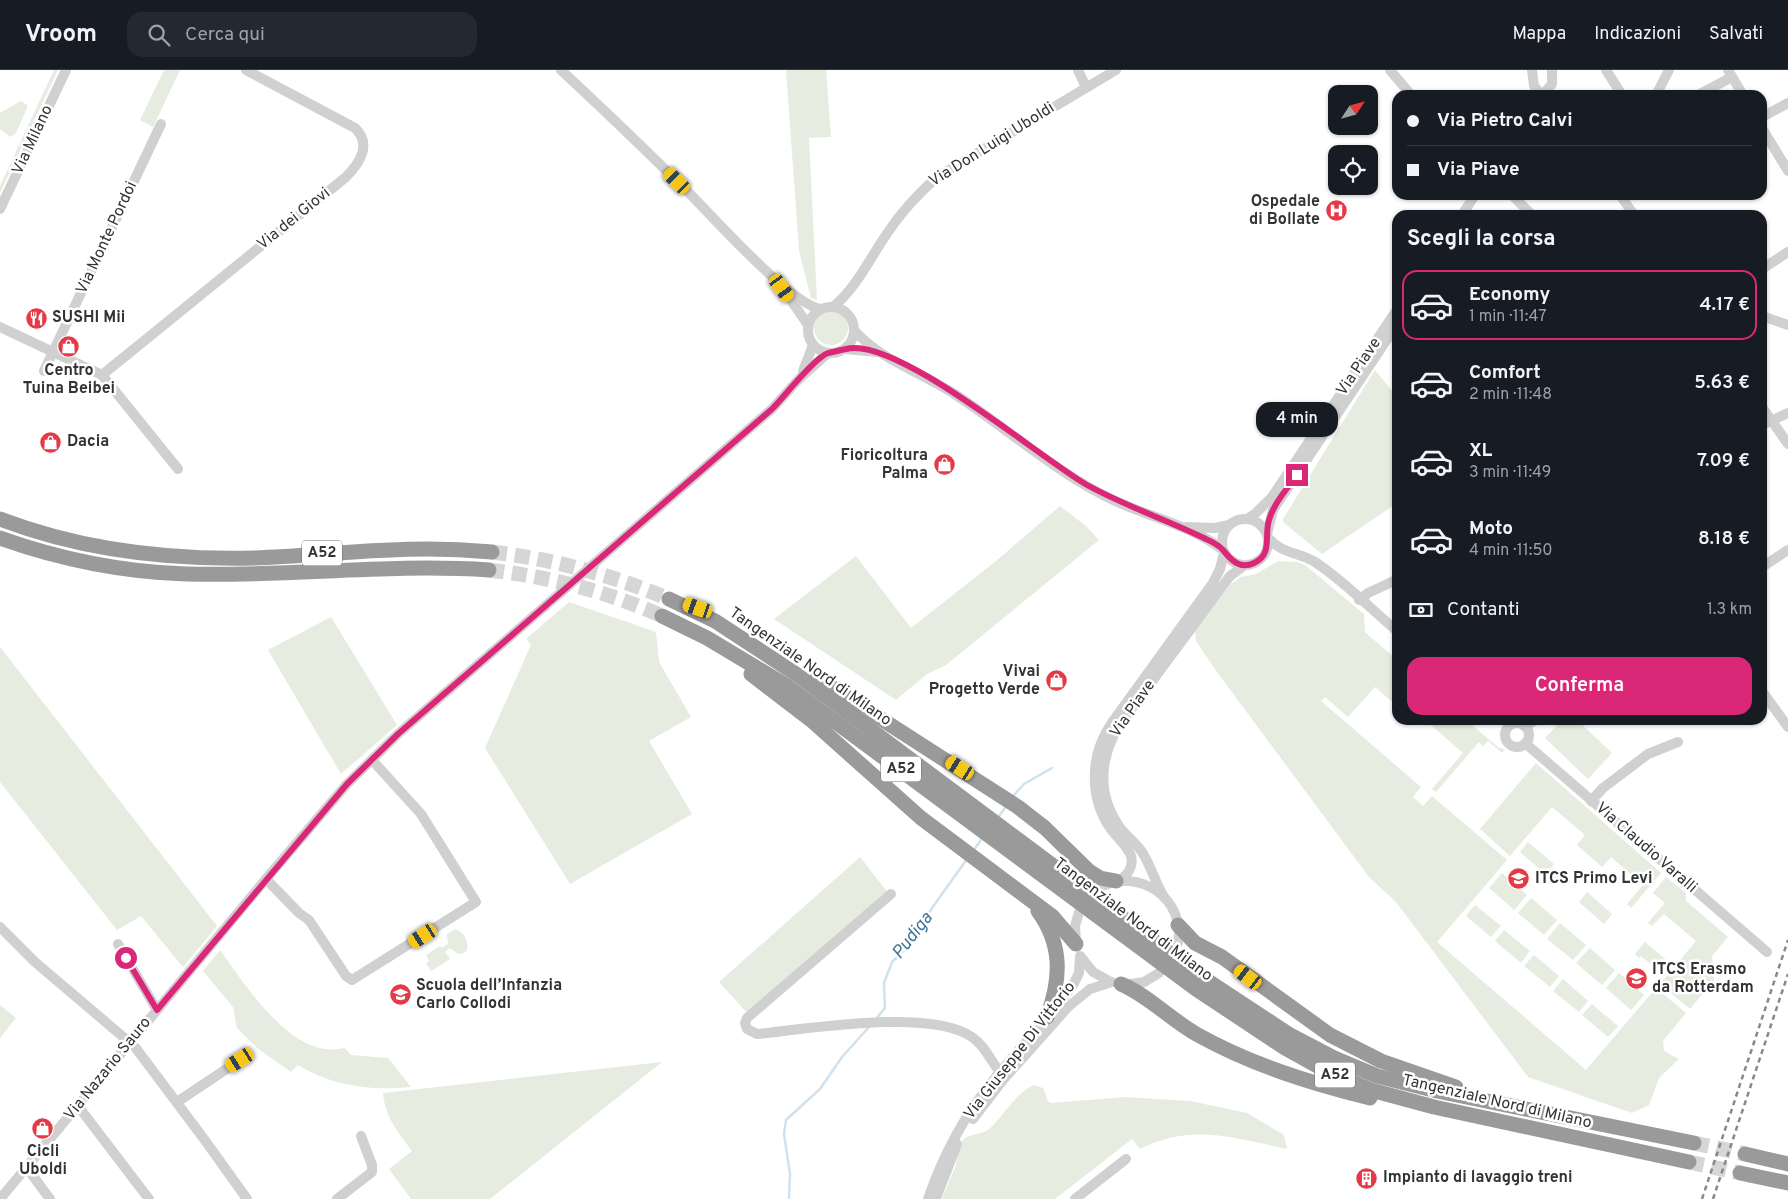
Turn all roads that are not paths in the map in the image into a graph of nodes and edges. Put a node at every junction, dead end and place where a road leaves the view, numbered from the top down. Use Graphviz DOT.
graph roads {
  1 [pos="66,70"];
  2 [pos="246,70"];
  3 [pos="560,70"];
  4 [pos="1078,70"];
  5 [pos="1116,70"];
  6 [pos="1390,70"];
  7 [pos="1552,70"];
  8 [pos="1606,70"];
  9 [pos="1669,70"];
  10 [pos="1730,74"];
  11 [pos="1532,75"];
  12 [pos="1552,84"];
  13 [pos="1086,87"];
  14 [pos="1407,90"];
  15 [pos="1529,90"];
  16 [pos="1536,90"];
  17 [pos="1546,90"];
  18 [pos="1555,90"];
  19 [pos="1619,90"];
  20 [pos="1659,90"];
  21 [pos="1706,90"];
  22 [pos="1740,90"];
  23 [pos="1788,102"];
  24 [pos="1767,114"];
  25 [pos="161,124"];
  26 [pos="1767,136"];
  27 [pos="1788,171"];
  28 [pos="1517,200"];
  29 [pos="0,209"];
  30 [pos="1527,210"];
  31 [pos="1788,252"];
  32 [pos="1767,265"];
  33 [pos="775,278"];
  34 [pos="852,290"];
  35 [pos="833,307"];
  36 [pos="820,309"];
  37 [pos="850,317"];
  38 [pos="1392,317"];
  39 [pos="1767,318"];
  40 [pos="808,325"];
  41 [pos="1788,325"];
  42 [pos="0,327"];
  43 [pos="854,330"];
  44 [pos="1392,332"];
  45 [pos="813,345"];
  46 [pos="845,349"];
  47 [pos="53,352"];
  48 [pos="828,353"];
  49 [pos="881,353"];
  50 [pos="44,371"];
  51 [pos="102,375"];
  52 [pos="799,379"];
  53 [pos="1788,413"];
  54 [pos="1767,423"];
  55 [pos="1786,439"];
  56 [pos="178,469"];
  57 [pos="1247,518"];
  58 [pos="0,519"];
  59 [pos="1229,525"];
  60 [pos="1183,527"];
  61 [pos="1267,536"];
  62 [pos="0,538"];
  63 [pos="1788,550"];
  64 [pos="492,552"];
  65 [pos="1224,552"];
  66 [pos="1285,552"];
  67 [pos="1259,560"];
  68 [pos="1767,561"];
  69 [pos="1246,565"];
  70 [pos="489,570"];
  71 [pos="1392,583"];
  72 [pos="1360,600"];
  73 [pos="1392,627"];
  74 [pos="1767,698"];
  75 [pos="1504,725"];
  76 [pos="1524,726"];
  77 [pos="1788,726"];
  78 [pos="1678,742"];
  79 [pos="1525,743"];
  80 [pos="372,760"];
  81 [pos="1591,801"];
  82 [pos="986,824"];
  83 [pos="1001,835"];
  84 [pos="266,879"];
  85 [pos="1117,881"];
  86 [pos="1099,888"];
  87 [pos="891,894"];
  88 [pos="1164,896"];
  89 [pos="1030,900"];
  90 [pos="1078,912"];
  91 [pos="1178,925"];
  92 [pos="0,927"];
  93 [pos="1178,943"];
  94 [pos="118,944"];
  95 [pos="1078,950"];
  96 [pos="1767,952"];
  97 [pos="1159,973"];
  98 [pos="1116,984"];
  99 [pos="157,1010"];
  100 [pos="1047,1017"];
  101 [pos="130,1042"];
  102 [pos="240,1060"];
  103 [pos="1000,1072"];
  104 [pos="177,1102"];
  105 [pos="1495,1102"];
  106 [pos="78,1106"];
  107 [pos="1434,1107"];
  108 [pos="361,1136"];
  109 [pos="1694,1143"];
  110 [pos="953,1154"];
  111 [pos="1745,1154"];
  112 [pos="1126,1159"];
  113 [pos="1689,1162"];
  114 [pos="1788,1164"];
  115 [pos="26,1168"];
  116 [pos="1740,1173"];
  117 [pos="1788,1183"];
  118 [pos="0,1199"];
  119 [pos="50,1199"];
  120 [pos="149,1199"];
  121 [pos="247,1199"];
  122 [pos="337,1199"];
  123 [pos="928,1199"];
  124 [pos="935,1199"];
  125 [pos="940,1199"];
  126 [pos="1075,1199"];
  1 -- 29 [label="street, Via Milano"];
  2 -- 51 [label="street, Via dei Giovi"];
  3 -- 33 [label="street"];
  4 -- 13 [label="street"];
  5 -- 13 [label="street, Via Don Luigi Uboldi"];
  6 -- 14 [label="street"];
  7 -- 12 [label="street"];
  8 -- 19 [label="street"];
  9 -- 20 [label="street"];
  10 -- 21 [label="street"];
  10 -- 22 [label="street"];
  11 -- 15 [label="street"];
  11 -- 16 [label="street"];
  12 -- 17 [label="street"];
  12 -- 18 [label="street"];
  13 -- 34 [label="street, Via Don Luigi Uboldi"];
  23 -- 24 [label="street"];
  25 -- 47 [label="street, Via Monte Pordoi"];
  26 -- 27 [label="street"];
  28 -- 30 [label="street"];
  31 -- 32 [label="street"];
  33 -- 36 [label="street"];
  33 -- 40 [label="street"];
  34 -- 35 [label="street, Via Don Luigi Uboldi"];
  34 -- 37 [label="street, Via Don Luigi Uboldi"];
  35 -- 36 [label="street"];
  35 -- 37 [label="street"];
  36 -- 40 [label="street"];
  37 -- 43 [label="street"];
  38 -- 57 [label="street, Via Piave"];
  39 -- 41 [label="street"];
  40 -- 45 [label="street"];
  42 -- 47 [label="street"];
  43 -- 46 [label="street"];
  43 -- 49 [label="street"];
  44 -- 61 [label="street, Via Piave"];
  45 -- 48 [label="street"];
  45 -- 52 [label="street, Via Nazario Sauro"];
  46 -- 48 [label="street"];
  46 -- 49 [label="street"];
  47 -- 50 [label="street, Via Monte Pordoi"];
  47 -- 51 [label="street"];
  48 -- 52 [label="street, Via Nazario Sauro"];
  49 -- 60 [label="street"];
  51 -- 56 [label="street"];
  52 -- 80 [label="street, Via Nazario Sauro"];
  53 -- 54 [label="street"];
  54 -- 55 [label="street"];
  57 -- 59 [label="street"];
  57 -- 61 [label="street"];
  58 -- 64 [label="highway, A52"];
  59 -- 60 [label="street"];
  59 -- 65 [label="street"];
  60 -- 65 [label="street"];
  61 -- 66 [label="street"];
  61 -- 67 [label="street"];
  62 -- 70 [label="highway, A52"];
  63 -- 68 [label="street"];
  65 -- 69 [label="street"];
  65 -- 85 [label="street, Via Piave"];
  66 -- 67 [label="street"];
  66 -- 72 [label="street"];
  67 -- 69 [label="street"];
  69 -- 88 [label="street, Via Piave"];
  71 -- 72 [label="street"];
  72 -- 73 [label="street"];
  74 -- 77 [label="street"];
  75 -- 79 [label="street"];
  76 -- 79 [label="street"];
  78 -- 81 [label="street"];
  79 -- 81 [label="street, Via Claudio Varalli"];
  80 -- 84 [label="street, Via Nazario Sauro"];
  80 -- 84 [label="street"];
  81 -- 96 [label="street, Via Claudio Varalli"];
  82 -- 83 [label="highway, Tangenziale Nord di Milano / A52"];
  82 -- 85 [label="highway, Tangenziale Nord di Milano / A52"];
  82 -- 89 [label="highway, Tangenziale Nord di Milano / A52"];
  83 -- 105 [label="highway, Tangenziale Nord di Milano / A52"];
  83 -- 107 [label="highway, Tangenziale Nord di Milano / A52"];
  84 -- 99 [label="street, Via Nazario Sauro"];
  85 -- 86 [label="street"];
  85 -- 88 [label="street"];
  87 -- 103 [label="street"];
  88 -- 91 [label="street, Via Piave"];
  89 -- 95 [label="highway"];
  89 -- 100 [label="highway"];
  90 -- 95 [label="street, Via Giuseppe Di Vittorio"];
  91 -- 93 [label="street"];
  91 -- 105 [label="highway"];
  92 -- 101 [label="street"];
  94 -- 99 [label="street"];
  95 -- 98 [label="street"];
  95 -- 100 [label="street, Via Giuseppe Di Vittorio"];
  97 -- 98 [label="street, Via Giuseppe Di Vittorio"];
  98 -- 107 [label="highway"];
  98 -- 110 [label="street, Via Giuseppe Di Vittorio"];
  99 -- 101 [label="street, Via Nazario Sauro"];
  100 -- 103 [label="street, Via Giuseppe Di Vittorio"];
  101 -- 104 [label="street"];
  101 -- 106 [label="street, Via Nazario Sauro"];
  102 -- 104 [label="street"];
  103 -- 123 [label="street, Via Giuseppe Di Vittorio"];
  104 -- 121 [label="street"];
  105 -- 109 [label="highway, Tangenziale Nord di Milano / A52"];
  106 -- 115 [label="street, Via Nazario Sauro"];
  106 -- 120 [label="street"];
  107 -- 113 [label="highway, Tangenziale Nord di Milano / A52"];
  108 -- 122 [label="street"];
  110 -- 124 [label="street, Via Giuseppe Di Vittorio"];
  110 -- 125 [label="street"];
  111 -- 114 [label="highway"];
  112 -- 126 [label="street"];
  115 -- 118 [label="street, Via Nazario Sauro"];
  115 -- 119 [label="street"];
  116 -- 117 [label="highway"];
}
